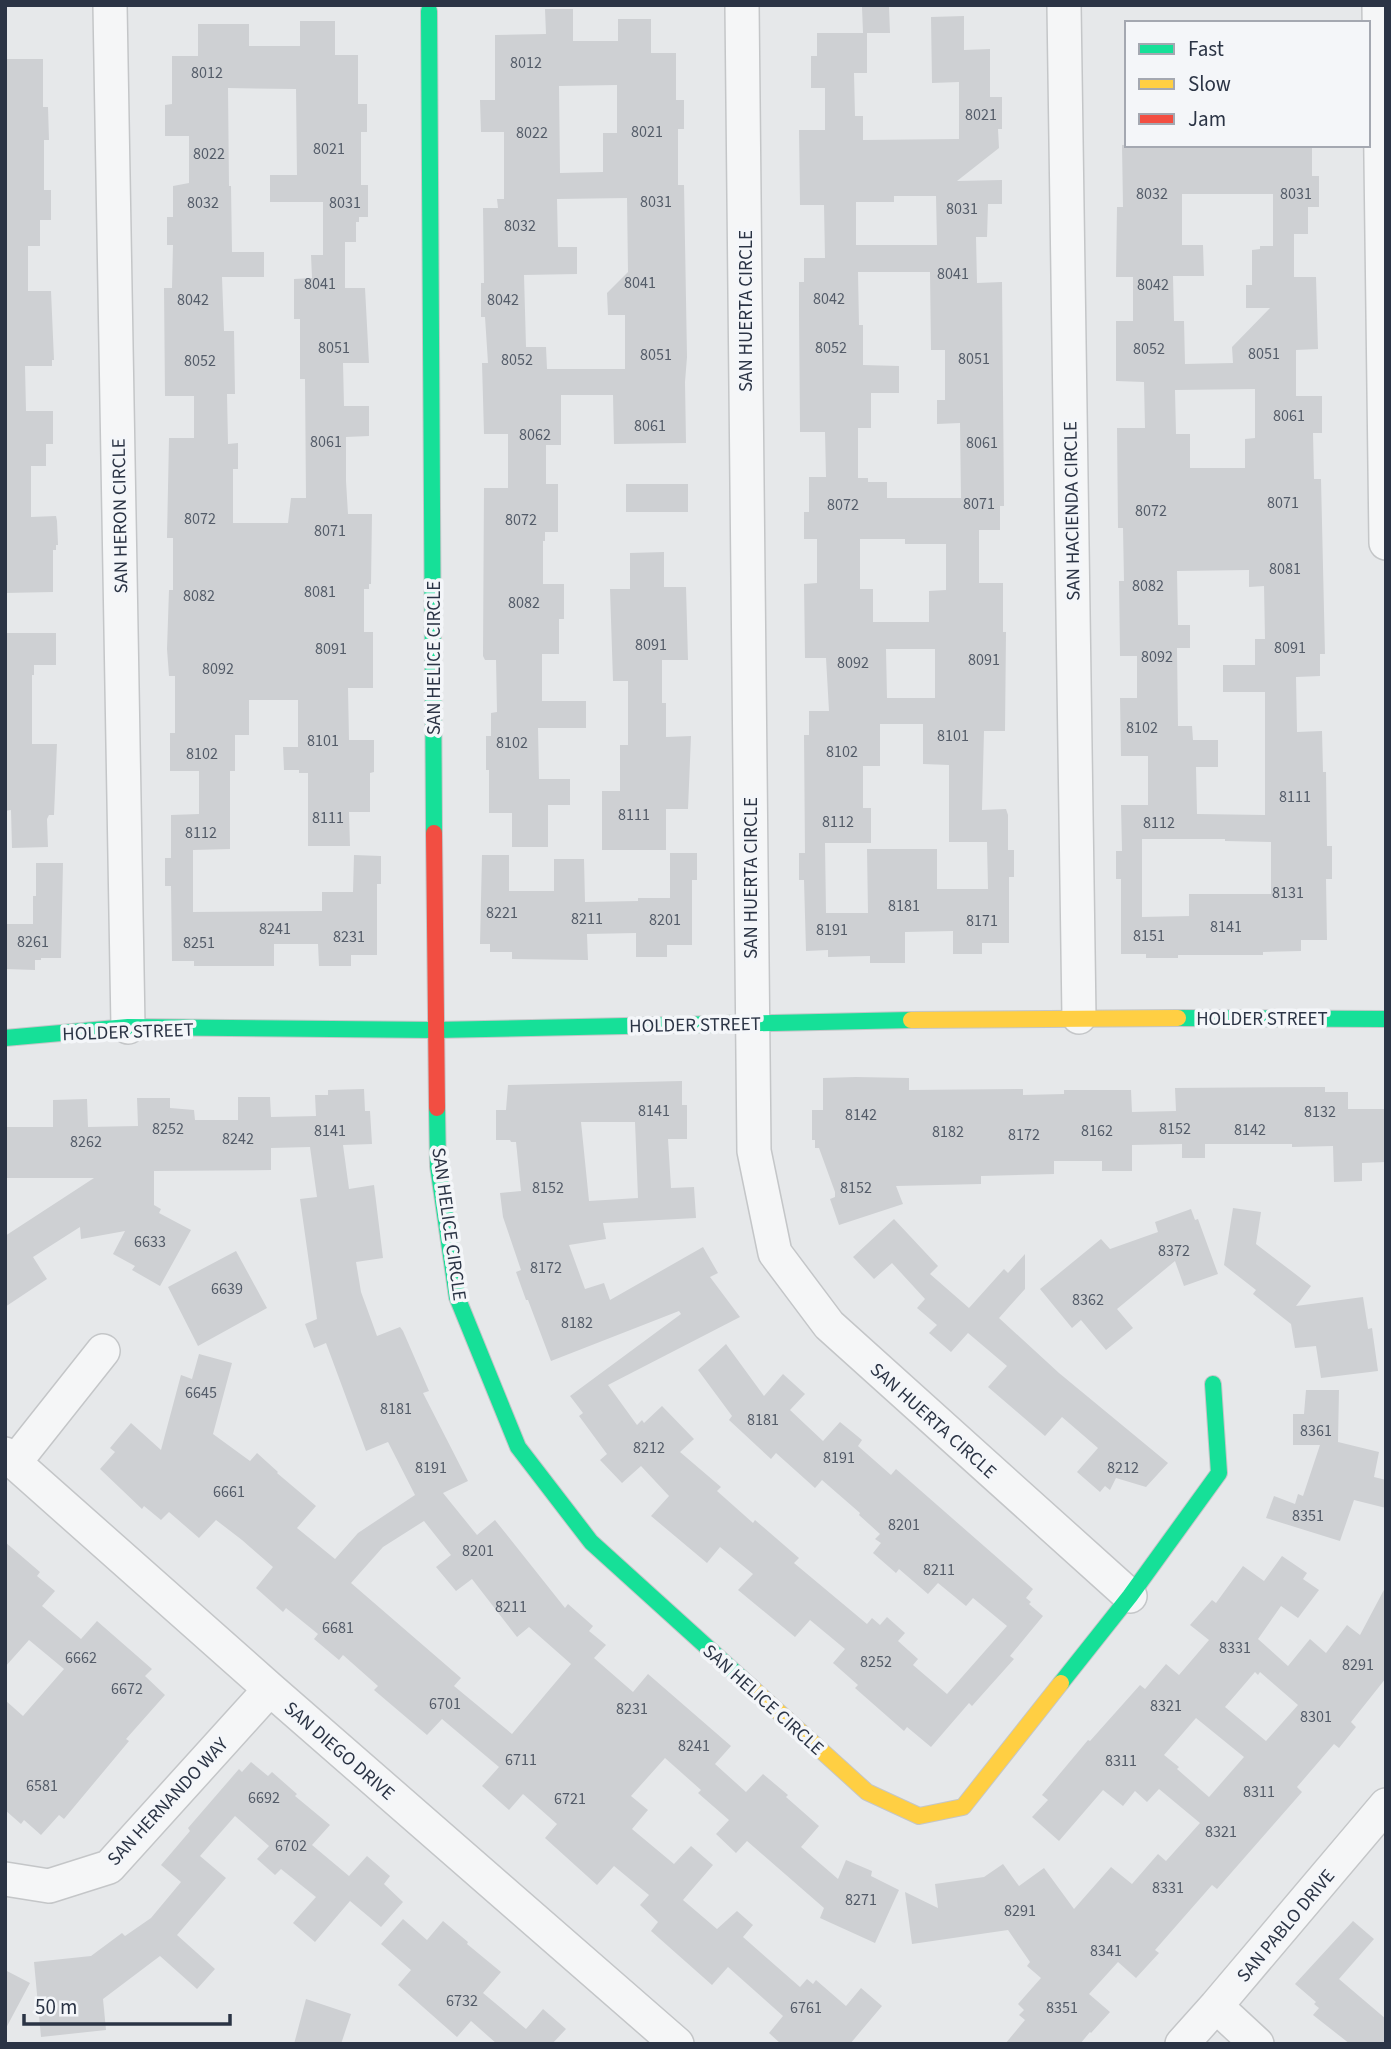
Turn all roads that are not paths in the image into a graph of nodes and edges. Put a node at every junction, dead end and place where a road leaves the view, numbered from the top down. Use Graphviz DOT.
graph roads {
  1 [pos="110,5"];
  2 [pos="742,5"];
  3 [pos="1064,5"];
  4 [pos="1379,5"];
  5 [pos="429,11"];
  6 [pos="1386,543"];
  7 [pos="1079,1017"];
  8 [pos="1386,1019"];
  9 [pos="751,1023"];
  10 [pos="128,1027"];
  11 [pos="435,1030"];
  12 [pos="5,1038"];
  13 [pos="103,1351"];
  14 [pos="1213,1384"];
  15 [pos="10,1458"];
  16 [pos="1130,1596"];
  17 [pos="270,1689"];
  18 [pos="1386,1805"];
  19 [pos="5,1879"];
  20 [pos="1216,2006"];
  21 [pos="677,2044"];
  22 [pos="1182,2044"];
  23 [pos="1257,2044"];
  1 -- 10 [label="street, SAN HERON CIRCLE"];
  2 -- 9 [label="street, SAN HUERTA CIRCLE"];
  3 -- 7 [label="street, SAN HACIENDA CIRCLE"];
  4 -- 6 [label="street"];
  5 -- 11 [label="street, SAN HELICE CIRCLE"];
  7 -- 8 [label="street, HOLDER STREET"];
  7 -- 9 [label="street, HOLDER STREET"];
  9 -- 11 [label="street, HOLDER STREET"];
  9 -- 16 [label="street, SAN HUERTA CIRCLE"];
  10 -- 11 [label="street, HOLDER STREET"];
  10 -- 12 [label="street, HOLDER STREET"];
  11 -- 16 [label="street, SAN HELICE CIRCLE"];
  13 -- 15 [label="street"];
  14 -- 16 [label="street, SAN HELICE CIRCLE"];
  15 -- 17 [label="street, SAN DIEGO DRIVE"];
  17 -- 19 [label="street, SAN HERNANDO WAY"];
  17 -- 21 [label="street, SAN DIEGO DRIVE"];
  18 -- 20 [label="street, SAN PABLO DRIVE"];
  20 -- 22 [label="street, SAN PABLO DRIVE"];
  20 -- 23 [label="street"];
}
